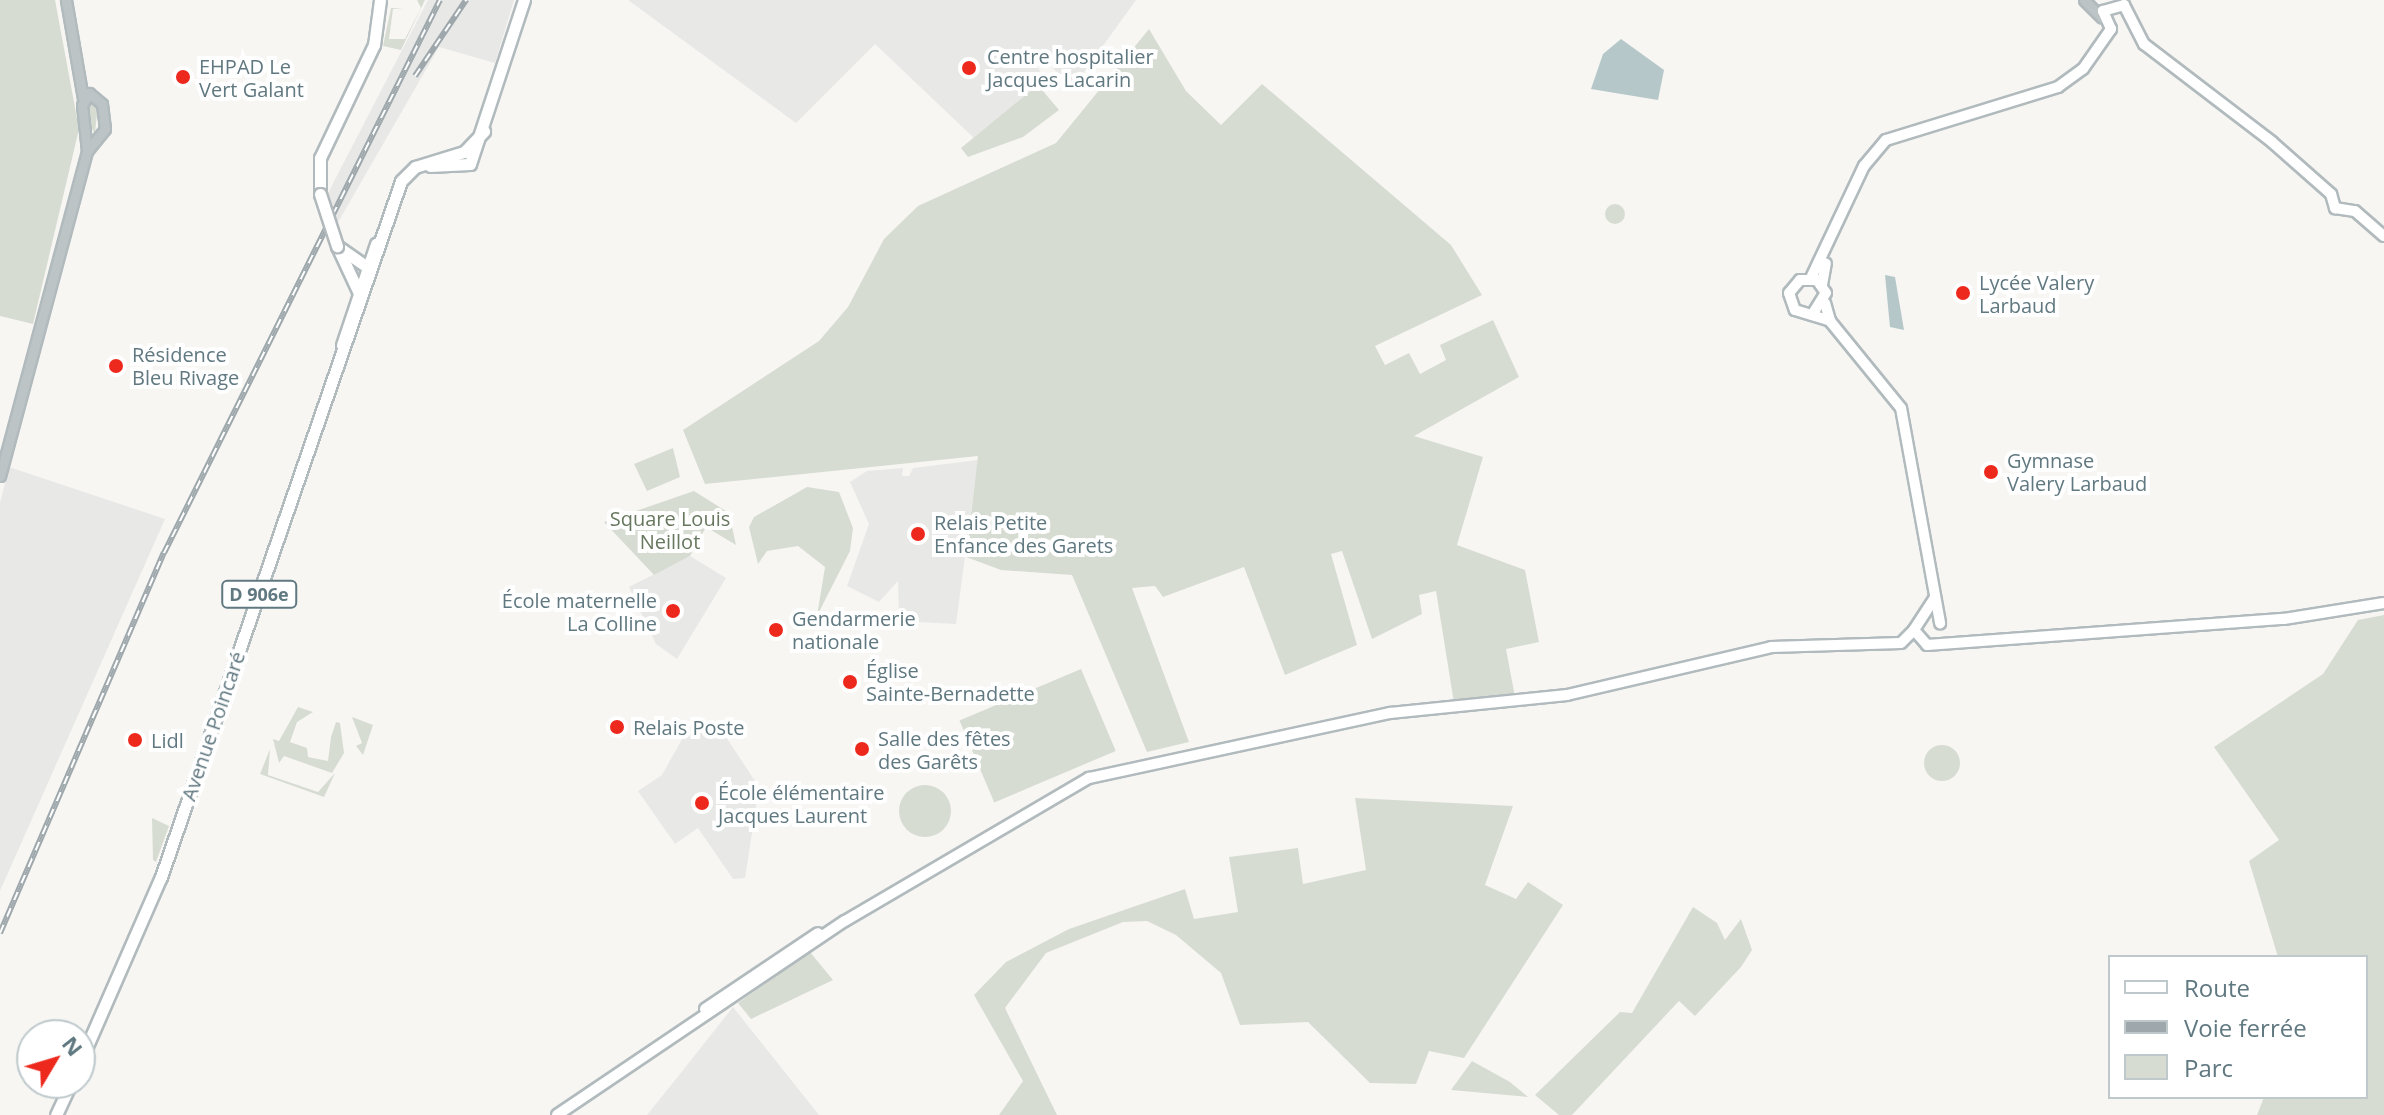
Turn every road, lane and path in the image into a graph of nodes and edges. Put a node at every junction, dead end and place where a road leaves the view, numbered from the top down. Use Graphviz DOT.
graph roads {
  1 [pos="66,0"];
  2 [pos="380,0"];
  3 [pos="524,0"];
  4 [pos="2084,0"];
  5 [pos="2126,2"];
  6 [pos="2102,18"];
  7 [pos="2129,21"];
  8 [pos="2111,29"];
  9 [pos="83,98"];
  10 [pos="1911,129"];
  11 [pos="93,138"];
  12 [pos="390,213"];
  13 [pos="2384,236"];
  14 [pos="337,246"];
  15 [pos="366,266"];
  16 [pos="1811,278"];
  17 [pos="1822,285"];
  18 [pos="364,290"];
  19 [pos="1825,303"];
  20 [pos="1812,315"];
  21 [pos="1830,321"];
  22 [pos="0,476"];
  23 [pos="1934,599"];
  24 [pos="2384,603"];
  25 [pos="1925,618"];
  26 [pos="1940,623"];
  27 [pos="1914,630"];
  28 [pos="1937,642"];
  29 [pos="1862,644"];
  30 [pos="1921,644"];
  31 [pos="845,921"];
  32 [pos="96,1025"];
  33 [pos="588,1095"];
  34 [pos="557,1115"];
  1 -- 9 [label="street"];
  2 -- 14 [label="main road, bridge"];
  3 -- 12 [label="main road"];
  4 -- 6 [label="street"];
  5 -- 6 [label="main road"];
  5 -- 7 [label="main road"];
  6 -- 8 [label="main road"];
  7 -- 8 [label="main road"];
  7 -- 13 [label="main road"];
  8 -- 10 [label="main road"];
  9 -- 11 [label="street"];
  9 -- 11 [label="street"];
  10 -- 16 [label="main road"];
  10 -- 17 [label="main road"];
  11 -- 22 [label="street"];
  12 -- 15 [label="main road"];
  12 -- 18 [label="main road"];
  14 -- 15 [label="main road"];
  14 -- 18 [label="main road"];
  15 -- 18 [label="main road"];
  16 -- 17 [label="main road"];
  16 -- 20 [label="main road"];
  17 -- 19 [label="main road"];
  18 -- 32 [label="main road, Avenue Poincaré / D 906e"];
  19 -- 20 [label="main road"];
  19 -- 21 [label="main road"];
  20 -- 21 [label="main road"];
  21 -- 23 [label="main road"];
  23 -- 25 [label="main road"];
  23 -- 26 [label="main road"];
  24 -- 28 [label="main road"];
  25 -- 26 [label="main road"];
  25 -- 27 [label="main road"];
  26 -- 28 [label="main road"];
  27 -- 29 [label="main road"];
  27 -- 30 [label="main road"];
  28 -- 30 [label="main road"];
  29 -- 30 [label="main road"];
  29 -- 31 [label="main road"];
  31 -- 33 [label="main road"];
  31 -- 33 [label="main road"];
  33 -- 34 [label="main road"];
}
